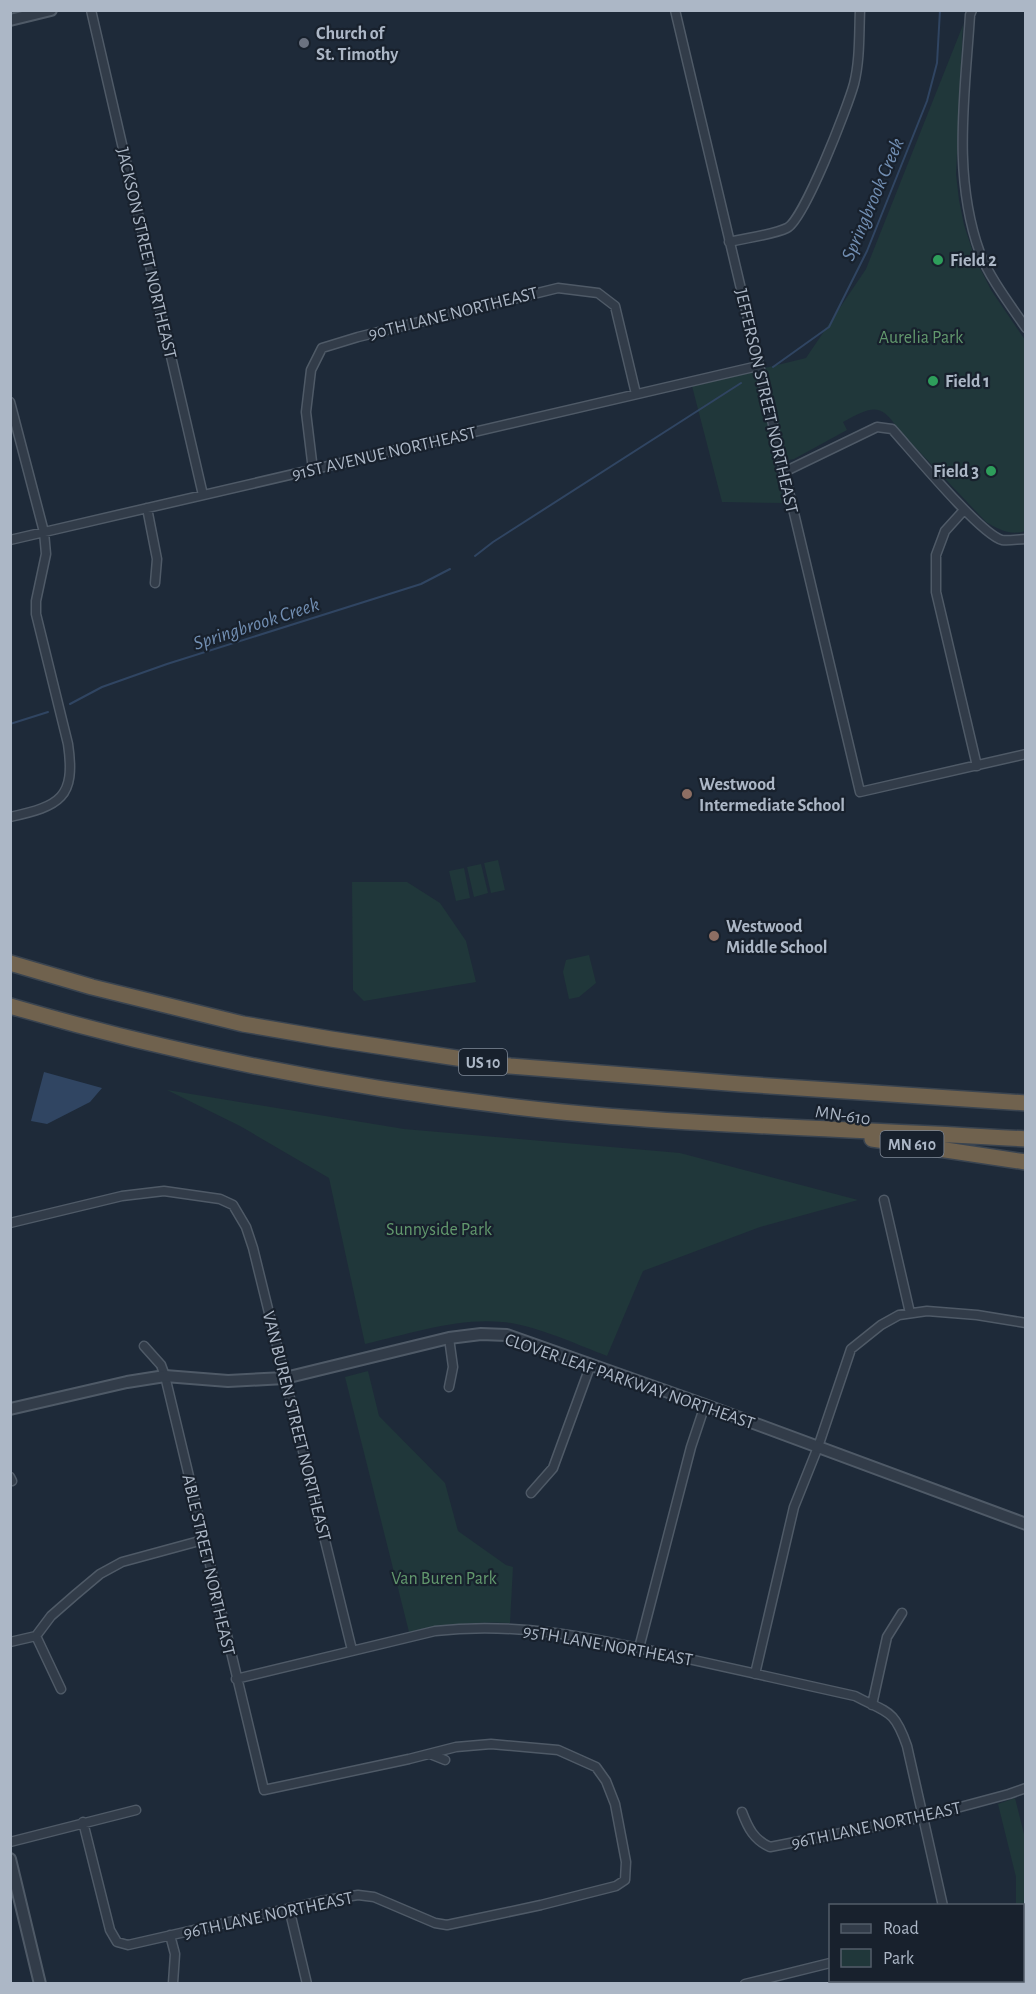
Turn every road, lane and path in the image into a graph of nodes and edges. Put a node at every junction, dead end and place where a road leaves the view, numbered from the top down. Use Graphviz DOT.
graph roads {
  1 [pos="51,10"];
  2 [pos="91,10"];
  3 [pos="675,10"];
  4 [pos="860,10"];
  5 [pos="972,10"];
  6 [pos="10,20"];
  7 [pos="729,242"];
  8 [pos="1026,328"];
  9 [pos="758,366"];
  10 [pos="636,394"];
  11 [pos="10,402"];
  12 [pos="313,470"];
  13 [pos="784,472"];
  14 [pos="203,495"];
  15 [pos="147,508"];
  16 [pos="964,510"];
  17 [pos="44,532"];
  18 [pos="1026,539"];
  19 [pos="10,540"];
  20 [pos="155,583"];
  21 [pos="1026,754"];
  22 [pos="977,766"];
  23 [pos="14,816"];
  24 [pos="10,963"];
  25 [pos="10,1006"];
  26 [pos="1026,1097"];
  27 [pos="965,1098"];
  28 [pos="1026,1102"];
  29 [pos="798,1129"];
  30 [pos="1026,1139"];
  31 [pos="1026,1162"];
  32 [pos="884,1200"];
  33 [pos="10,1223"];
  34 [pos="910,1313"];
  35 [pos="1026,1323"];
  36 [pos="449,1338"];
  37 [pos="144,1346"];
  38 [pos="591,1364"];
  39 [pos="165,1376"];
  40 [pos="285,1378"];
  41 [pos="449,1387"];
  42 [pos="705,1405"];
  43 [pos="10,1409"];
  44 [pos="818,1447"];
  45 [pos="531,1493"];
  46 [pos="1026,1524"];
  47 [pos="203,1540"];
  48 [pos="902,1613"];
  49 [pos="36,1636"];
  50 [pos="10,1642"];
  51 [pos="639,1648"];
  52 [pos="351,1650"];
  53 [pos="755,1674"];
  54 [pos="236,1678"];
  55 [pos="61,1689"];
  56 [pos="872,1705"];
  57 [pos="430,1754"];
  58 [pos="446,1760"];
  59 [pos="1026,1788"];
  60 [pos="136,1810"];
  61 [pos="742,1812"];
  62 [pos="923,1817"];
  63 [pos="83,1822"];
  64 [pos="10,1842"];
  65 [pos="10,1859"];
  66 [pos="943,1904"];
  67 [pos="289,1908"];
  68 [pos="170,1935"];
  69 [pos="829,1963"];
  70 [pos="40,1983"];
  71 [pos="173,1983"];
  72 [pos="307,1983"];
  73 [pos="745,1983"];
  1 -- 6 [label="street"];
  2 -- 14 [label="street, JACKSON STREET NORTHEAST"];
  3 -- 7 [label="street, JEFFERSON STREET NORTHEAST"];
  4 -- 7 [label="street"];
  5 -- 8 [label="street"];
  7 -- 9 [label="street, JEFFERSON STREET NORTHEAST"];
  9 -- 10 [label="street, 91ST AVENUE NORTHEAST"];
  9 -- 13 [label="street, JEFFERSON STREET NORTHEAST"];
  10 -- 12 [label="street, 91ST AVENUE NORTHEAST"];
  10 -- 12 [label="street, 90TH LANE NORTHEAST"];
  11 -- 17 [label="street"];
  12 -- 14 [label="street, 91ST AVENUE NORTHEAST"];
  13 -- 16 [label="street"];
  13 -- 22 [label="street, JEFFERSON STREET NORTHEAST"];
  14 -- 15 [label="street, 91ST AVENUE NORTHEAST"];
  15 -- 17 [label="street, 91ST AVENUE NORTHEAST"];
  15 -- 20 [label="street"];
  16 -- 18 [label="street"];
  16 -- 22 [label="street"];
  17 -- 19 [label="street, 91ST AVENUE NORTHEAST"];
  17 -- 23 [label="street"];
  21 -- 22 [label="street"];
  24 -- 27 [label="highway, US 10"];
  25 -- 29 [label="highway, US 10"];
  26 -- 27 [label="highway"];
  27 -- 28 [label="highway, US 10"];
  29 -- 30 [label="highway, US 10"];
  29 -- 31 [label="highway, MN-610 / MN 610"];
  32 -- 34 [label="street"];
  33 -- 40 [label="street, VAN BUREN STREET NORTHEAST"];
  34 -- 35 [label="street"];
  34 -- 44 [label="street"];
  36 -- 38 [label="street, CLOVER LEAF PARKWAY NORTHEAST"];
  36 -- 40 [label="street, CLOVER LEAF PARKWAY NORTHEAST"];
  36 -- 41 [label="street"];
  37 -- 39 [label="street, ABLE STREET NORTHEAST"];
  38 -- 42 [label="street, CLOVER LEAF PARKWAY NORTHEAST"];
  38 -- 45 [label="street"];
  39 -- 40 [label="street, CLOVER LEAF PARKWAY NORTHEAST"];
  39 -- 43 [label="street, CLOVER LEAF PARKWAY NORTHEAST"];
  39 -- 47 [label="street, ABLE STREET NORTHEAST"];
  40 -- 52 [label="street, VAN BUREN STREET NORTHEAST"];
  42 -- 44 [label="street, CLOVER LEAF PARKWAY NORTHEAST"];
  42 -- 51 [label="street"];
  44 -- 46 [label="street, CLOVER LEAF PARKWAY NORTHEAST"];
  44 -- 53 [label="street"];
  47 -- 49 [label="street"];
  47 -- 54 [label="street, ABLE STREET NORTHEAST"];
  48 -- 56 [label="street"];
  49 -- 50 [label="street"];
  49 -- 55 [label="street"];
  51 -- 52 [label="street, 95TH LANE NORTHEAST"];
  51 -- 53 [label="street, 95TH LANE NORTHEAST"];
  52 -- 54 [label="street, 95TH LANE NORTHEAST"];
  53 -- 56 [label="street, 95TH LANE NORTHEAST"];
  54 -- 57 [label="street, ABLE STREET NORTHEAST"];
  56 -- 62 [label="street, 95TH LANE NORTHEAST"];
  57 -- 58 [label="street"];
  57 -- 67 [label="street, 96TH LANE NORTHEAST"];
  59 -- 62 [label="street, 96TH LANE NORTHEAST"];
  60 -- 63 [label="street"];
  61 -- 62 [label="street, 96TH LANE NORTHEAST"];
  62 -- 66 [label="street, 95TH LANE NORTHEAST"];
  63 -- 64 [label="street"];
  63 -- 68 [label="street, 96TH LANE NORTHEAST"];
  65 -- 70 [label="street"];
  67 -- 68 [label="street, 96TH LANE NORTHEAST"];
  67 -- 72 [label="street"];
  68 -- 71 [label="street"];
  69 -- 73 [label="street"];
}
